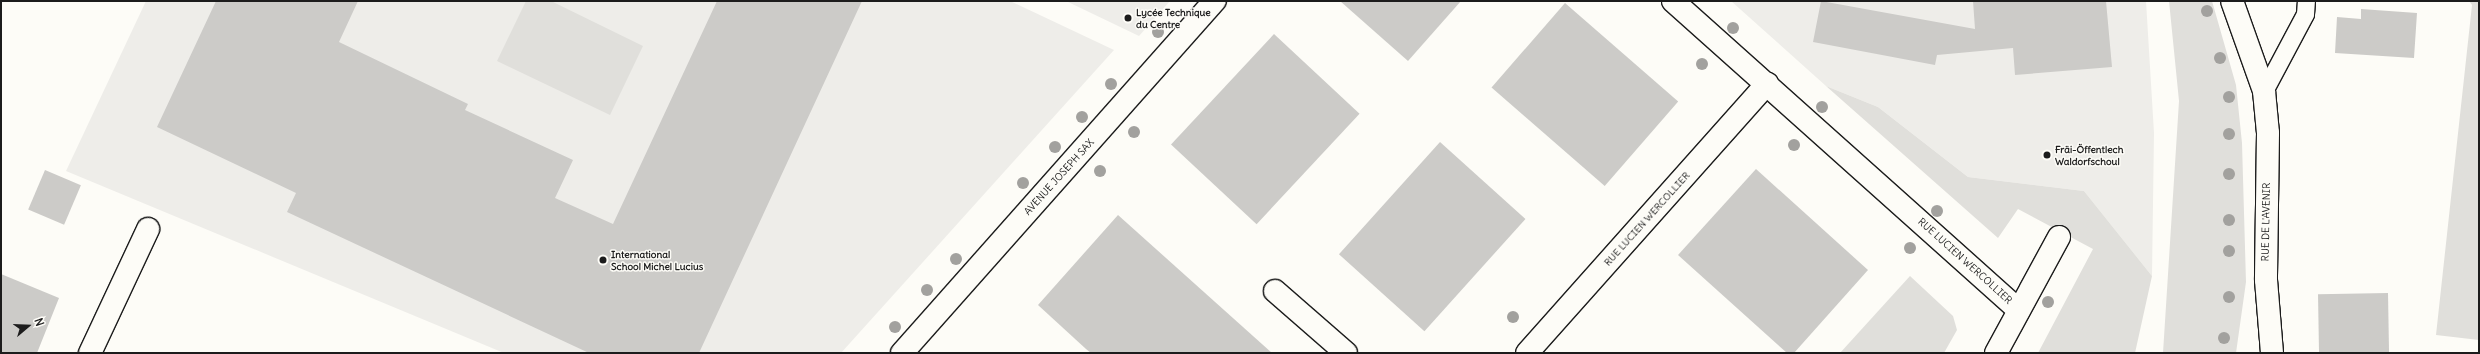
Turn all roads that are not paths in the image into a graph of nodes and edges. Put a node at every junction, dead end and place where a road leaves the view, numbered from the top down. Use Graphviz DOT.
graph roads {
  1 [pos="1216,1"];
  2 [pos="1674,1"];
  3 [pos="2232,1"];
  4 [pos="2306,1"];
  5 [pos="1767,84"];
  6 [pos="2264,91"];
  7 [pos="148,229"];
  8 [pos="2059,237"];
  9 [pos="1275,290"];
  10 [pos="2020,310"];
  11 [pos="90,353"];
  12 [pos="902,353"];
  13 [pos="1346,353"];
  14 [pos="1527,353"];
  15 [pos="1996,353"];
  16 [pos="2272,353"];
  1 -- 12 [label="street, AVENUE JOSEPH SAX"];
  2 -- 5 [label="street, RUE LUCIEN WERCOLLIER"];
  3 -- 6 [label="street, RUE DE L'AVENIR"];
  4 -- 6 [label="lane"];
  5 -- 10 [label="street, RUE LUCIEN WERCOLLIER"];
  5 -- 14 [label="street, RUE LUCIEN WERCOLLIER"];
  6 -- 16 [label="street, RUE DE L'AVENIR"];
  7 -- 11 [label="street"];
  8 -- 10 [label="street, RUE LUCIEN WERCOLLIER"];
  9 -- 13 [label="street"];
  10 -- 15 [label="street, RUE LUCIEN WERCOLLIER"];
}
